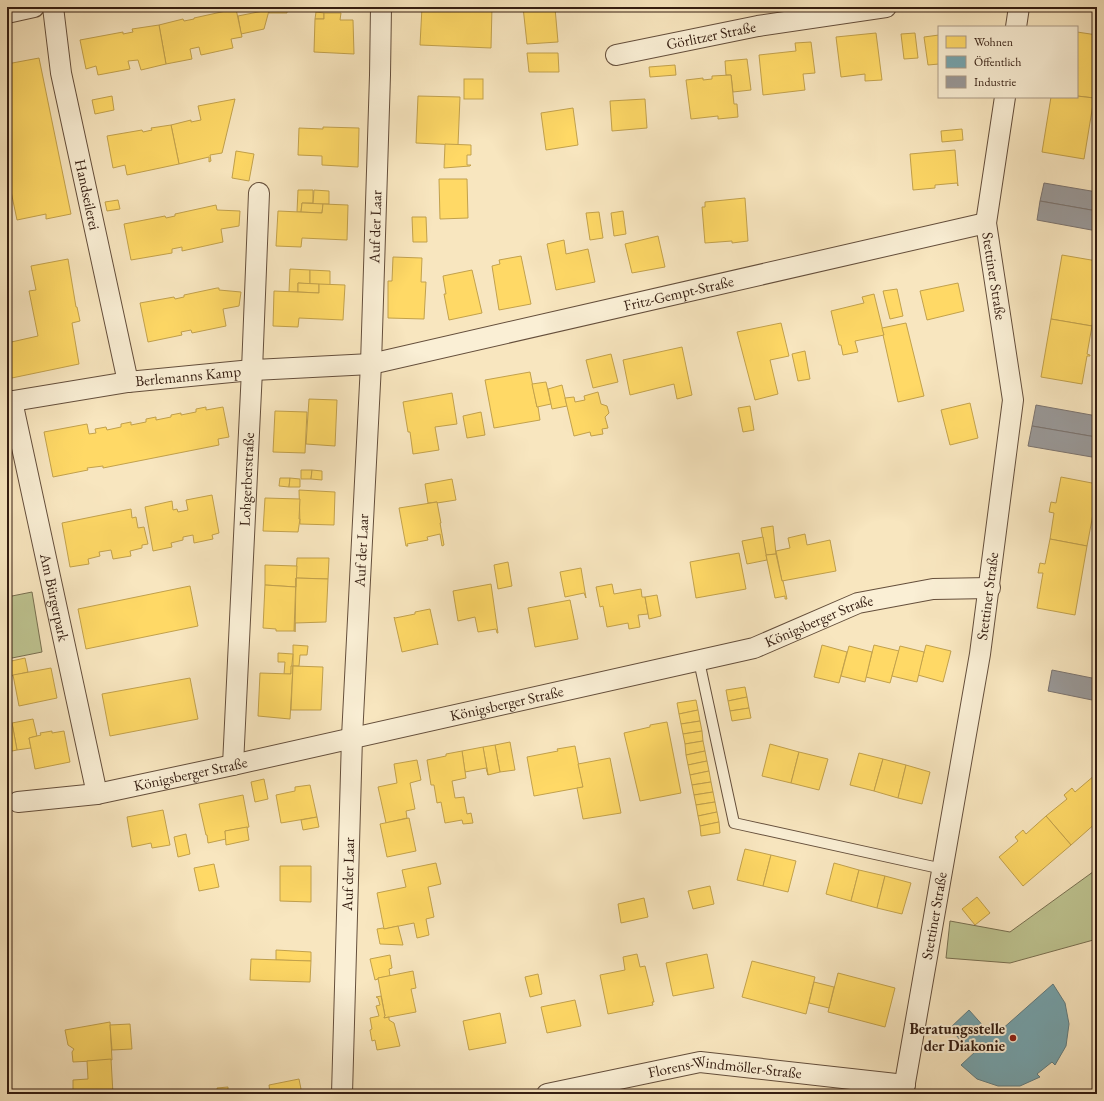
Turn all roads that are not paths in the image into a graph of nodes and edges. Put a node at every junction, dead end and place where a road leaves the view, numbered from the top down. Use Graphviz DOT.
graph roads {
  1 [pos="34,7"];
  2 [pos="53,7"];
  3 [pos="381,7"];
  4 [pos="886,7"];
  5 [pos="1018,7"];
  6 [pos="7,13"];
  7 [pos="806,13"];
  8 [pos="1016,26"];
  9 [pos="616,55"];
  10 [pos="1005,98"];
  11 [pos="259,193"];
  12 [pos="986,223"];
  13 [pos="371,364"];
  14 [pos="252,370"];
  15 [pos="128,382"];
  16 [pos="10,402"];
  17 [pos="990,588"];
  18 [pos="699,660"];
  19 [pos="352,737"];
  20 [pos="233,765"];
  21 [pos="97,794"];
  22 [pos="18,802"];
  23 [pos="943,868"];
  24 [pos="904,1089"];
  25 [pos="342,1094"];
  26 [pos="547,1094"];
  1 -- 6 [label="street"];
  2 -- 15 [label="street, Handseilerei"];
  3 -- 13 [label="street, Auf der Laar"];
  4 -- 7 [label="street, Görlitzer Straße"];
  5 -- 8 [label="street"];
  7 -- 9 [label="street, Görlitzer Straße"];
  10 -- 12 [label="street, Stettiner Straße"];
  11 -- 14 [label="street, Lohgerberstraße"];
  12 -- 13 [label="street, Fritz-Gempt-Straße"];
  12 -- 17 [label="street, Stettiner Straße"];
  13 -- 14 [label="street, Berlemanns Kamp"];
  13 -- 19 [label="street, Auf der Laar"];
  14 -- 15 [label="street, Berlemanns Kamp"];
  14 -- 20 [label="street, Lohgerberstraße"];
  15 -- 16 [label="street, Berlemanns Kamp"];
  16 -- 21 [label="street, Am Bürgerpark"];
  17 -- 18 [label="street, Königsberger Straße"];
  17 -- 23 [label="street, Stettiner Straße"];
  18 -- 19 [label="street, Königsberger Straße"];
  18 -- 23 [label="lane"];
  19 -- 20 [label="street, Königsberger Straße"];
  19 -- 25 [label="street, Auf der Laar"];
  20 -- 21 [label="street, Königsberger Straße"];
  21 -- 22 [label="street, Königsberger Straße"];
  23 -- 24 [label="street, Stettiner Straße"];
  24 -- 26 [label="street, Florens-Windmöller-Straße"];
}
